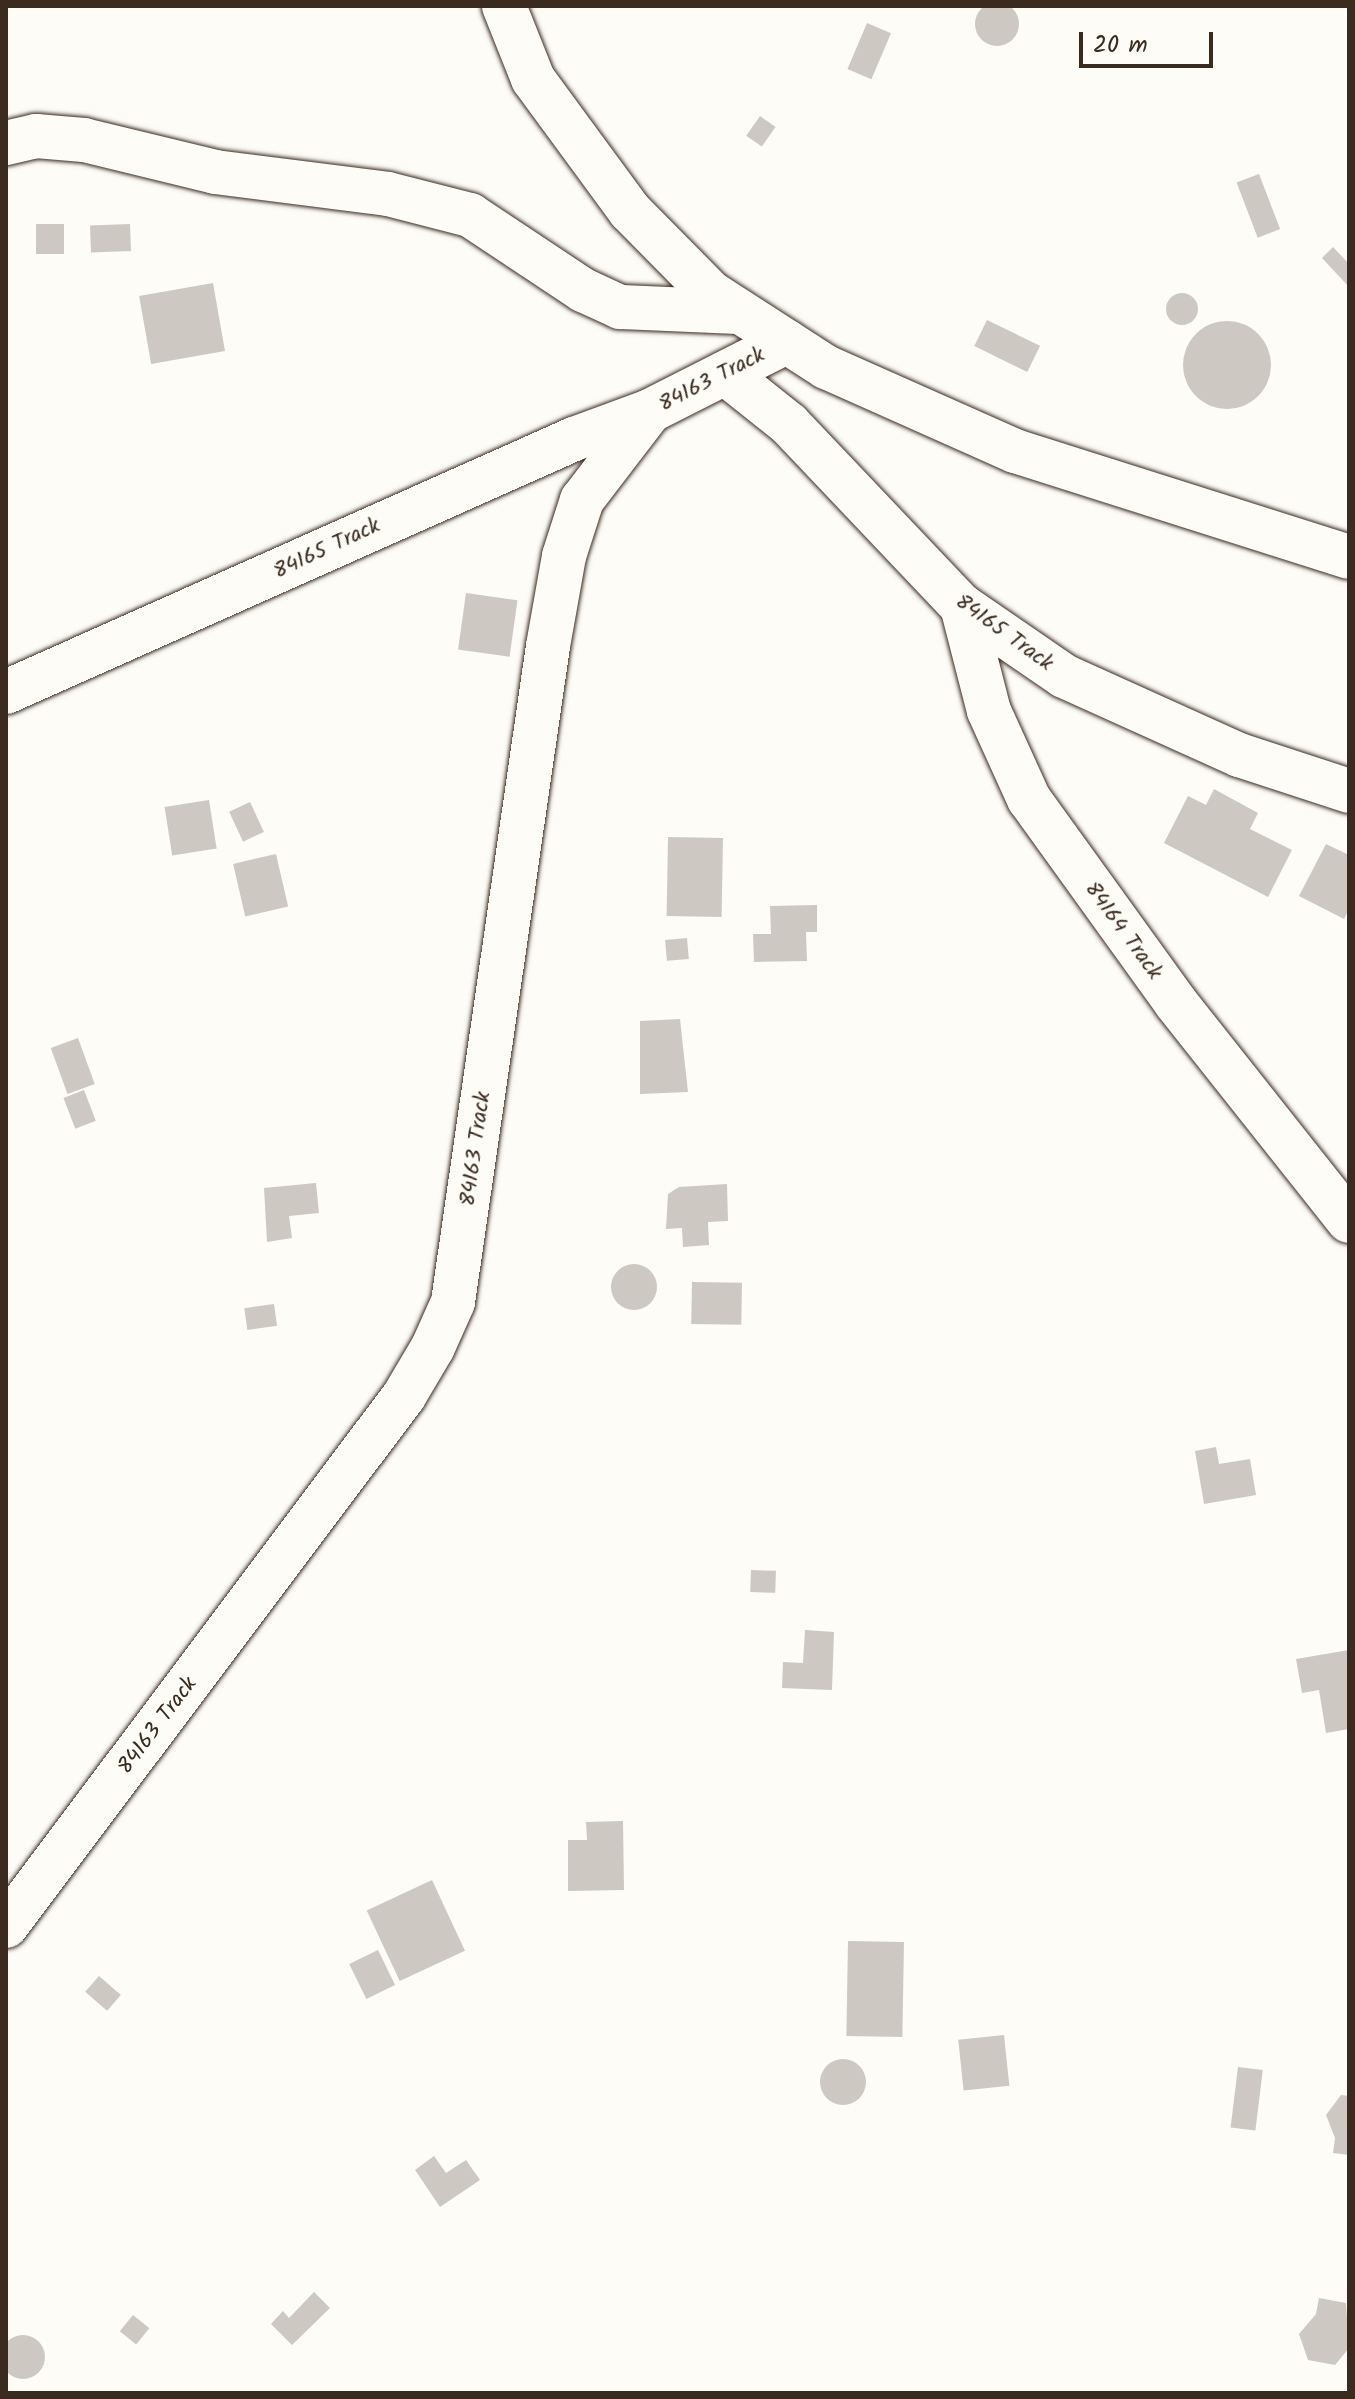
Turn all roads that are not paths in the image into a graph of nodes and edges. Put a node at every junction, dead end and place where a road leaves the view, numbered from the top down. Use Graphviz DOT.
graph roads {
  1 [pos="504,6"];
  2 [pos="6,143"];
  3 [pos="739,312"];
  4 [pos="786,342"];
  5 [pos="725,373"];
  6 [pos="650,411"];
  7 [pos="1349,557"];
  8 [pos="962,606"];
  9 [pos="6,692"];
  10 [pos="1349,791"];
  11 [pos="1349,1221"];
  12 [pos="6,1926"];
  1 -- 3 [label="street"];
  2 -- 3 [label="street"];
  3 -- 4 [label="street"];
  4 -- 5 [label="street, 84163 Track"];
  4 -- 7 [label="street"];
  5 -- 6 [label="street, 84163 Track"];
  5 -- 8 [label="street, 84165 Track"];
  6 -- 9 [label="street, 84165 Track"];
  6 -- 12 [label="street, 84163 Track"];
  8 -- 10 [label="street, 84165 Track"];
  8 -- 11 [label="street, 84164 Track"];
}
